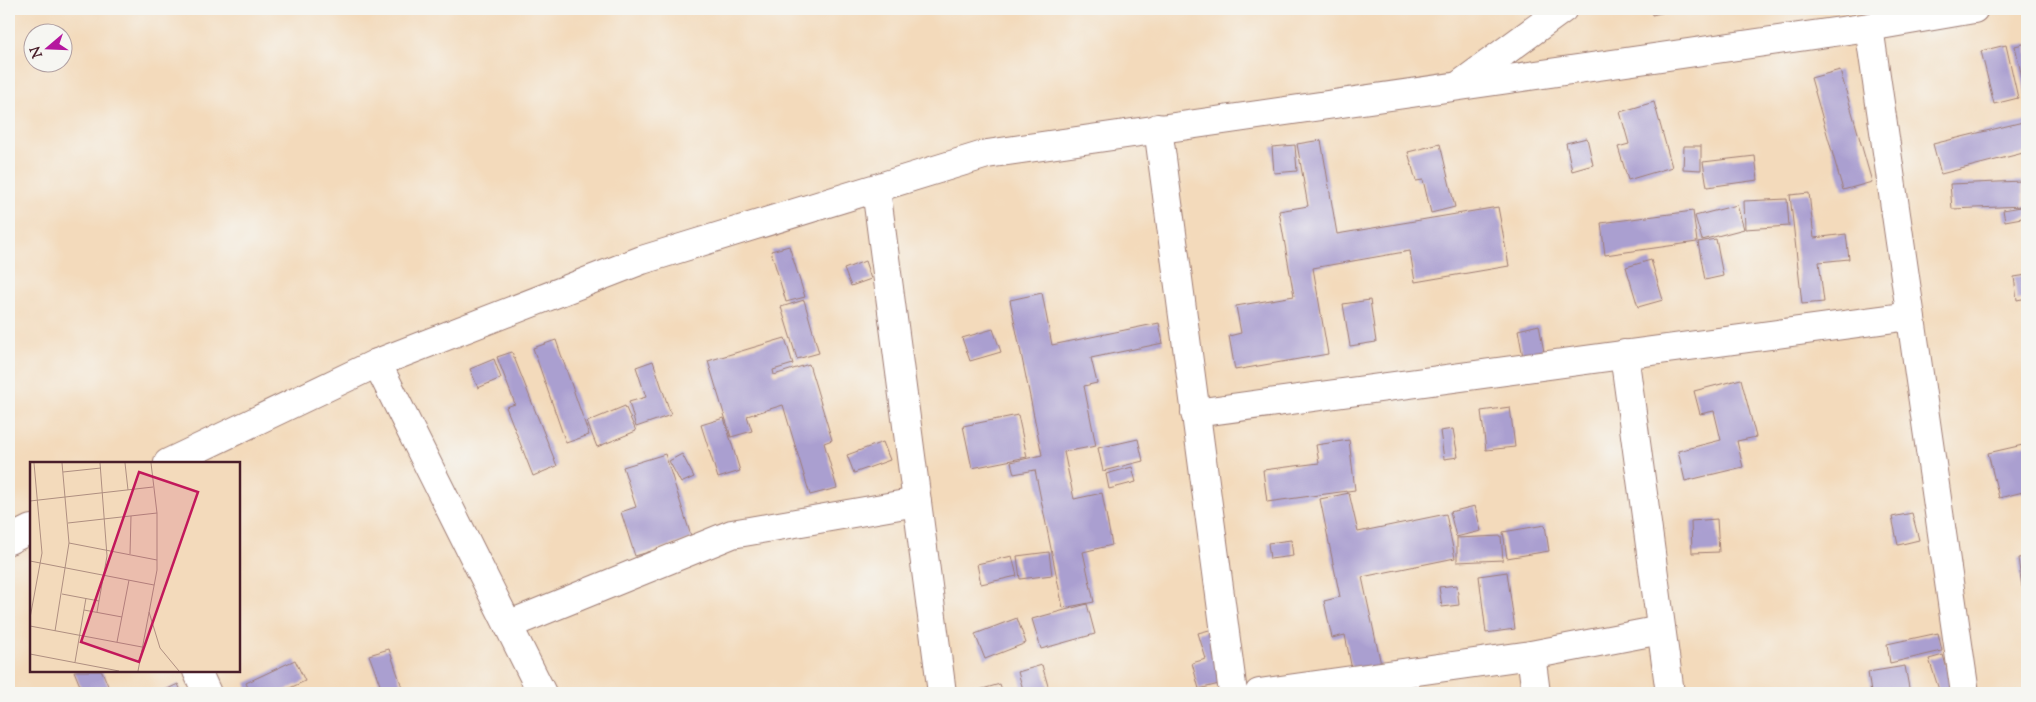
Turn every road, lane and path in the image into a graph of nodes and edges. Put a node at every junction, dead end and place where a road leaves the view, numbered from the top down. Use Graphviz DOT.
graph roads {
  1 [pos="1563,9"];
  2 [pos="1974,9"];
  3 [pos="1869,26"];
  4 [pos="1459,85"];
  5 [pos="1158,128"];
  6 [pos="876,189"];
  7 [pos="1910,316"];
  8 [pos="1624,354"];
  9 [pos="377,363"];
  10 [pos="1195,412"];
  11 [pos="170,462"];
  12 [pos="917,502"];
  13 [pos="30,530"];
  14 [pos="9,540"];
  15 [pos="508,625"];
  16 [pos="1661,630"];
  17 [pos="1531,654"];
  18 [pos="196,672"];
  19 [pos="207,693"];
  20 [pos="542,693"];
  21 [pos="942,693"];
  22 [pos="1233,693"];
  23 [pos="1259,693"];
  24 [pos="1536,693"];
  25 [pos="1670,693"];
  26 [pos="1965,693"];
  1 -- 4 [label="street"];
  2 -- 3 [label="street"];
  3 -- 4 [label="street"];
  3 -- 7 [label="street"];
  4 -- 5 [label="street"];
  5 -- 6 [label="street"];
  5 -- 10 [label="street"];
  6 -- 9 [label="street"];
  6 -- 12 [label="street"];
  7 -- 8 [label="street"];
  7 -- 26 [label="street"];
  8 -- 10 [label="street"];
  8 -- 16 [label="street"];
  9 -- 11 [label="street"];
  9 -- 15 [label="street"];
  10 -- 22 [label="street"];
  12 -- 15 [label="street"];
  12 -- 21 [label="street"];
  13 -- 14 [label="street"];
  15 -- 20 [label="street"];
  16 -- 17 [label="street"];
  16 -- 25 [label="street"];
  17 -- 23 [label="street"];
  17 -- 24 [label="street"];
  18 -- 19 [label="street"];
}
